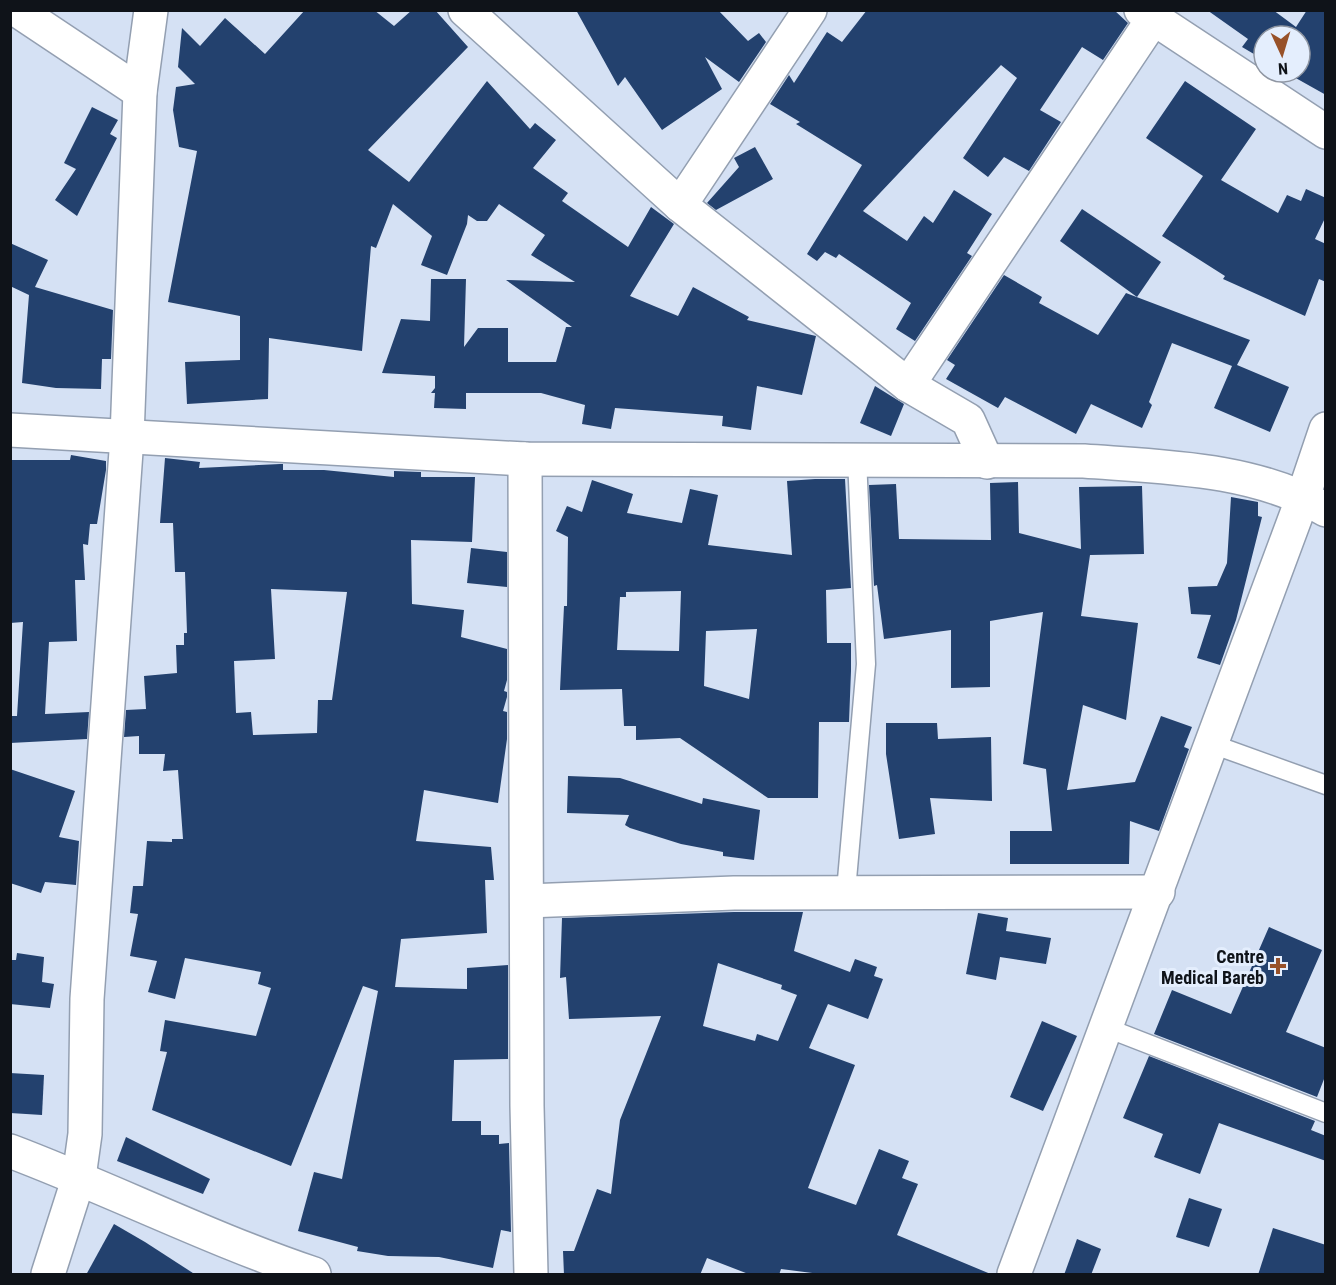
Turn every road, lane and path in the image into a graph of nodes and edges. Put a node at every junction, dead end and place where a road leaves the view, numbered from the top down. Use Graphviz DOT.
graph roads {
  1 [pos="17,10"];
  2 [pos="150,10"];
  3 [pos="465,10"];
  4 [pos="810,10"];
  5 [pos="1147,15"];
  6 [pos="140,92"];
  7 [pos="1326,132"];
  8 [pos="680,205"];
  9 [pos="908,385"];
  10 [pos="1326,429"];
  11 [pos="10,430"];
  12 [pos="127,437"];
  13 [pos="857,458"];
  14 [pos="525,459"];
  15 [pos="987,462"];
  16 [pos="1314,504"];
  17 [pos="1212,744"];
  18 [pos="1326,785"];
  19 [pos="846,891"];
  20 [pos="1158,892"];
  21 [pos="527,901"];
  22 [pos="1107,1028"];
  23 [pos="1326,1113"];
  24 [pos="10,1151"];
  25 [pos="79,1177"];
  26 [pos="48,1275"];
  27 [pos="314,1275"];
  28 [pos="531,1275"];
  29 [pos="1014,1275"];
  1 -- 6 [label="street"];
  2 -- 6 [label="street"];
  3 -- 8 [label="street"];
  4 -- 8 [label="street"];
  5 -- 7 [label="street"];
  5 -- 9 [label="street"];
  6 -- 12 [label="street"];
  8 -- 9 [label="street"];
  9 -- 15 [label="street"];
  10 -- 16 [label="street"];
  11 -- 12 [label="street"];
  12 -- 14 [label="street"];
  12 -- 25 [label="street"];
  13 -- 14 [label="street"];
  13 -- 15 [label="street"];
  13 -- 19 [label="lane"];
  14 -- 21 [label="street"];
  15 -- 16 [label="street"];
  16 -- 17 [label="street"];
  17 -- 18 [label="lane"];
  17 -- 20 [label="street"];
  19 -- 20 [label="street"];
  19 -- 21 [label="street"];
  20 -- 22 [label="street"];
  21 -- 28 [label="street"];
  22 -- 23 [label="lane"];
  22 -- 29 [label="street"];
  24 -- 25 [label="street"];
  25 -- 26 [label="street"];
  25 -- 27 [label="street"];
}
